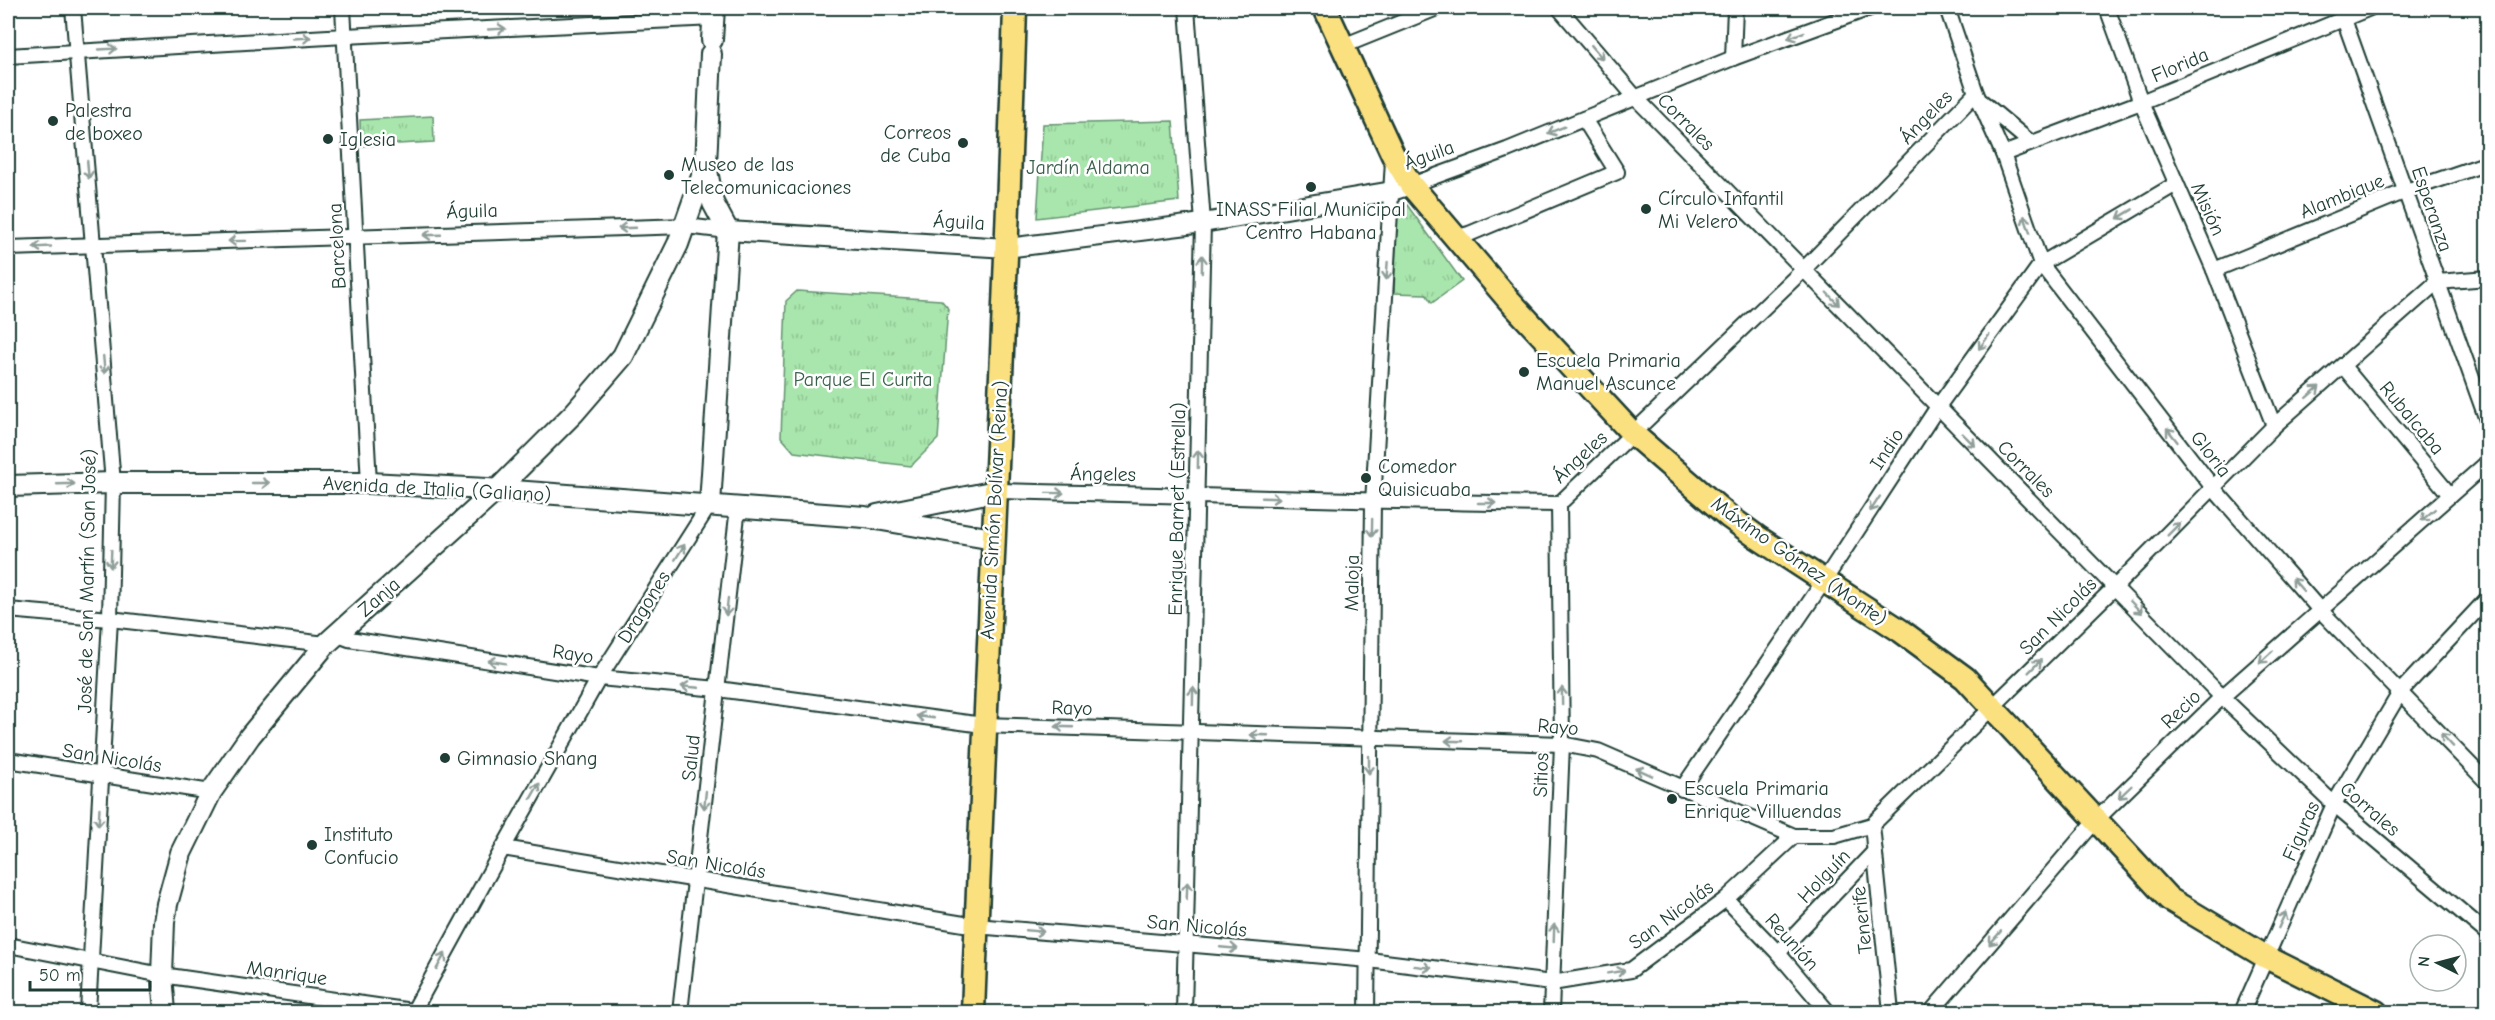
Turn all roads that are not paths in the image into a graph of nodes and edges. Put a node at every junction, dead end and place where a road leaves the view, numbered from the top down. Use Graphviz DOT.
graph roads {
  1 [pos="73,8"];
  2 [pos="343,8"];
  3 [pos="1016,8"];
  4 [pos="1187,8"];
  5 [pos="1325,8"];
  6 [pos="1437,8"];
  7 [pos="1559,8"];
  8 [pos="1735,8"];
  9 [pos="1870,8"];
  10 [pos="1947,8"];
  11 [pos="2107,8"];
  12 [pos="2370,8"];
  13 [pos="714,13"];
  14 [pos="2342,13"];
  15 [pos="345,36"];
  16 [pos="1343,46"];
  17 [pos="78,51"];
  18 [pos="8,56"];
  19 [pos="1734,57"];
  20 [pos="1977,96"];
  21 [pos="1635,98"];
  22 [pos="2141,102"];
  23 [pos="1584,119"];
  24 [pos="2031,143"];
  25 [pos="2003,154"];
  26 [pos="2487,163"];
  27 [pos="706,165"];
  28 [pos="2176,184"];
  29 [pos="1402,188"];
  30 [pos="2406,191"];
  31 [pos="1203,224"];
  32 [pos="686,226"];
  33 [pos="728,231"];
  34 [pos="356,238"];
  35 [pos="1454,238"];
  36 [pos="94,244"];
  37 [pos="8,248"];
  38 [pos="1007,248"];
  39 [pos="2041,264"];
  40 [pos="1804,269"];
  41 [pos="2214,270"];
  42 [pos="2487,278"];
  43 [pos="2437,282"];
  44 [pos="2343,366"];
  45 [pos="1937,408"];
  46 [pos="2487,423"];
  47 [pos="2274,426"];
  48 [pos="1633,434"];
  49 [pos="2487,462"];
  50 [pos="113,483"];
  51 [pos="369,483"];
  52 [pos="8,486"];
  53 [pos="2214,489"];
  54 [pos="497,490"];
  55 [pos="996,491"];
  56 [pos="1197,495"];
  57 [pos="2450,495"];
  58 [pos="1373,502"];
  59 [pos="710,504"];
  60 [pos="1559,504"];
  61 [pos="738,507"];
  62 [pos="865,517"];
  63 [pos="993,539"];
  64 [pos="1824,580"];
  65 [pos="2116,586"];
  66 [pos="2487,598"];
  67 [pos="2319,609"];
  68 [pos="8,610"];
  69 [pos="110,619"];
  70 [pos="331,639"];
  71 [pos="599,678"];
  72 [pos="718,689"];
  73 [pos="2401,690"];
  74 [pos="2222,697"];
  75 [pos="1994,707"];
  76 [pos="983,725"];
  77 [pos="1192,733"];
  78 [pos="1369,739"];
  79 [pos="1562,744"];
  80 [pos="8,760"];
  81 [pos="101,776"];
  82 [pos="2487,783"];
  83 [pos="1682,789"];
  84 [pos="211,792"];
  85 [pos="2334,804"];
  86 [pos="2097,819"];
  87 [pos="1872,825"];
  88 [pos="1794,836"];
  89 [pos="503,848"];
  90 [pos="1875,852"];
  91 [pos="696,881"];
  92 [pos="1726,899"];
  93 [pos="976,926"];
  94 [pos="2487,934"];
  95 [pos="1185,944"];
  96 [pos="8,945"];
  97 [pos="1778,953"];
  98 [pos="2266,957"];
  99 [pos="1369,960"];
  100 [pos="90,961"];
  101 [pos="162,975"];
  102 [pos="1552,982"];
  103 [pos="88,1012"];
  104 [pos="165,1012"];
  105 [pos="415,1012"];
  106 [pos="680,1012"];
  107 [pos="973,1012"];
  108 [pos="1184,1012"];
  109 [pos="1367,1012"];
  110 [pos="1551,1012"];
  111 [pos="1828,1012"];
  112 [pos="1891,1012"];
  113 [pos="1931,1012"];
  114 [pos="2242,1012"];
  115 [pos="2376,1012"];
  1 -- 17 [label="street, José de San Martín (San José)"];
  2 -- 15 [label="street, Barcelona"];
  3 -- 38 [label="main road, Avenida Simón Bolívar (Reina)"];
  4 -- 31 [label="street, Enrique Barnet (Estrella)"];
  5 -- 16 [label="main road, Máximo Gómez (Monte)"];
  6 -- 16 [label="street"];
  7 -- 21 [label="street, Corrales, one-way"];
  8 -- 19 [label="street"];
  9 -- 19 [label="street, Águila, one-way"];
  10 -- 20 [label="street, Gloria"];
  11 -- 22 [label="street, Misión"];
  12 -- 14 [label="street, Florida"];
  15 -- 13 [label="street, one-way"];
  13 -- 27 [label="main road"];
  14 -- 22 [label="street, Florida"];
  14 -- 30 [label="street, Esperanza"];
  17 -- 15 [label="street, one-way"];
  15 -- 34 [label="street, Barcelona"];
  16 -- 29 [label="main road, Máximo Gómez (Monte)"];
  17 -- 18 [label="street"];
  17 -- 36 [label="street, José de San Martín (San José), one-way"];
  19 -- 21 [label="street, Águila"];
  20 -- 24 [label="street"];
  20 -- 25 [label="street, Gloria"];
  20 -- 40 [label="street, Ángeles"];
  21 -- 23 [label="street, Águila"];
  21 -- 40 [label="street, Corrales"];
  22 -- 24 [label="street, Florida"];
  22 -- 28 [label="street, Misión"];
  23 -- 29 [label="street, Águila, one-way"];
  23 -- 35 [label="street"];
  24 -- 25 [label="street, Florida"];
  39 -- 25 [label="street, Gloria, one-way"];
  26 -- 30 [label="street, Alambique"];
  27 -- 32 [label="main road"];
  27 -- 33 [label="main road"];
  28 -- 39 [label="street, Indio, one-way"];
  28 -- 41 [label="street, Misión"];
  29 -- 31 [label="street, Águila"];
  29 -- 35 [label="main road, Máximo Gómez (Monte)"];
  29 -- 58 [label="street, Maloja, one-way"];
  30 -- 41 [label="street, Alambique"];
  30 -- 43 [label="street, Esperanza"];
  31 -- 38 [label="street, Águila"];
  56 -- 31 [label="street, Enrique Barnet (Estrella), one-way"];
  32 -- 33 [label="street, Águila"];
  32 -- 34 [label="street, Águila, one-way"];
  32 -- 54 [label="main road, Zanja"];
  33 -- 38 [label="street, Águila"];
  33 -- 59 [label="main road, Dragones"];
  34 -- 36 [label="street, Águila, one-way"];
  34 -- 51 [label="street, Barcelona"];
  35 -- 48 [label="main road, Máximo Gómez (Monte)"];
  36 -- 37 [label="street, Águila, one-way"];
  36 -- 50 [label="street, José de San Martín (San José), one-way"];
  38 -- 55 [label="main road, Avenida Simón Bolívar (Reina)"];
  39 -- 45 [label="street, Indio, one-way"];
  53 -- 39 [label="street, Gloria, one-way"];
  40 -- 45 [label="street, Corrales, one-way"];
  40 -- 48 [label="street, Ángeles"];
  41 -- 47 [label="street, Misión"];
  42 -- 43 [label="street"];
  43 -- 44 [label="street, San Nicolás"];
  43 -- 46 [label="street, Esperanza"];
  47 -- 44 [label="street, San Nicolás, one-way"];
  44 -- 57 [label="street, Rubalcaba"];
  45 -- 64 [label="street, Indio, one-way"];
  45 -- 65 [label="street, Corrales, one-way"];
  47 -- 53 [label="street, San Nicolás"];
  48 -- 60 [label="street, Ángeles"];
  48 -- 64 [label="main road, Máximo Gómez (Monte)"];
  49 -- 57 [label="street, Recio"];
  50 -- 51 [label="main road, Avenida de Italia (Galiano), one-way"];
  52 -- 50 [label="main road, Avenida de Italia (Galiano), one-way"];
  50 -- 69 [label="street, José de San Martín (San José), one-way"];
  51 -- 54 [label="main road, Avenida de Italia (Galiano)"];
  65 -- 53 [label="street, San Nicolás, one-way"];
  67 -- 53 [label="street, Gloria, one-way"];
  54 -- 59 [label="main road, Avenida de Italia (Galiano)"];
  54 -- 70 [label="main road, Zanja"];
  55 -- 56 [label="street, Ángeles, one-way"];
  55 -- 62 [label="main road, Avenida de Italia (Galiano)"];
  55 -- 63 [label="main road, Avenida Simón Bolívar (Reina)"];
  56 -- 58 [label="street, Ángeles, one-way"];
  77 -- 56 [label="street, Enrique Barnet (Estrella), one-way"];
  57 -- 67 [label="street, Recio, one-way"];
  58 -- 60 [label="street, Ángeles, one-way"];
  58 -- 78 [label="street, Maloja, one-way"];
  59 -- 61 [label="main road, Avenida de Italia (Galiano)"];
  71 -- 59 [label="street, Dragones, one-way"];
  79 -- 60 [label="street, Sitios, one-way"];
  61 -- 62 [label="main road, Avenida de Italia (Galiano)"];
  61 -- 72 [label="street, Salud, one-way"];
  62 -- 63 [label="main road, Avenida de Italia (Galiano)"];
  63 -- 76 [label="main road, Avenida Simón Bolívar (Reina)"];
  64 -- 75 [label="main road, Máximo Gómez (Monte)"];
  64 -- 83 [label="street, Indio"];
  65 -- 74 [label="street, Corrales, one-way"];
  75 -- 65 [label="street, San Nicolás, one-way"];
  66 -- 73 [label="street, Figuras"];
  67 -- 73 [label="street, Gloria"];
  67 -- 74 [label="street, Recio, one-way"];
  68 -- 69 [label="street, Rayo"];
  69 -- 70 [label="street, Rayo"];
  69 -- 81 [label="street, José de San Martín (San José)"];
  71 -- 70 [label="street, Rayo, one-way"];
  70 -- 84 [label="main road, Zanja"];
  72 -- 71 [label="street, Rayo, one-way"];
  89 -- 71 [label="street, Dragones, one-way"];
  76 -- 72 [label="street, Rayo, one-way"];
  72 -- 91 [label="street, Salud, one-way"];
  82 -- 73 [label="street, Gloria, one-way"];
  73 -- 85 [label="street, Figuras"];
  74 -- 85 [label="street, Corrales"];
  74 -- 86 [label="street, Recio, one-way"];
  75 -- 86 [label="main road, Máximo Gómez (Monte)"];
  75 -- 87 [label="street, San Nicolás"];
  77 -- 76 [label="street, Rayo, one-way"];
  76 -- 93 [label="main road, Avenida Simón Bolívar (Reina)"];
  78 -- 77 [label="street, Rayo, one-way"];
  95 -- 77 [label="street, Enrique Barnet (Estrella), one-way"];
  79 -- 78 [label="street, Rayo, one-way"];
  78 -- 99 [label="street, Maloja, one-way"];
  83 -- 79 [label="street, Rayo, one-way"];
  102 -- 79 [label="street, Sitios, one-way"];
  80 -- 81 [label="street, San Nicolás"];
  81 -- 84 [label="street, San Nicolás"];
  81 -- 100 [label="street, José de San Martín (San José), one-way"];
  83 -- 88 [label="street, Rayo"];
  84 -- 101 [label="main road, Zanja"];
  85 -- 94 [label="street, Corrales"];
  98 -- 85 [label="street, Figuras, one-way"];
  86 -- 98 [label="main road, Máximo Gómez (Monte)"];
  86 -- 113 [label="street, Recio, one-way"];
  87 -- 88 [label="street, San Nicolás"];
  87 -- 90 [label="street, Tenerife"];
  88 -- 92 [label="street, San Nicolás"];
  89 -- 91 [label="street, San Nicolás"];
  105 -- 89 [label="street, Dragones, one-way"];
  90 -- 97 [label="street, Holguín"];
  90 -- 112 [label="street, Tenerife"];
  91 -- 93 [label="street, San Nicolás"];
  91 -- 106 [label="street, Salud"];
  92 -- 97 [label="street, Reunión"];
  102 -- 92 [label="street, San Nicolás, one-way"];
  93 -- 95 [label="street, San Nicolás, one-way"];
  93 -- 107 [label="main road, Avenida Simón Bolívar (Reina)"];
  95 -- 99 [label="street, San Nicolás, one-way"];
  95 -- 108 [label="street, Enrique Barnet (Estrella)"];
  96 -- 100 [label="street, Manrique"];
  97 -- 111 [label="street, Reunión"];
  98 -- 114 [label="street, Figuras"];
  98 -- 115 [label="main road, Máximo Gómez (Monte)"];
  99 -- 102 [label="street, San Nicolás, one-way"];
  99 -- 109 [label="street, Maloja"];
  100 -- 101 [label="street, Manrique"];
  100 -- 103 [label="street, José de San Martín (San José)"];
  101 -- 104 [label="main road, Zanja"];
  101 -- 105 [label="street, Manrique"];
  102 -- 110 [label="street, Sitios"];
}
